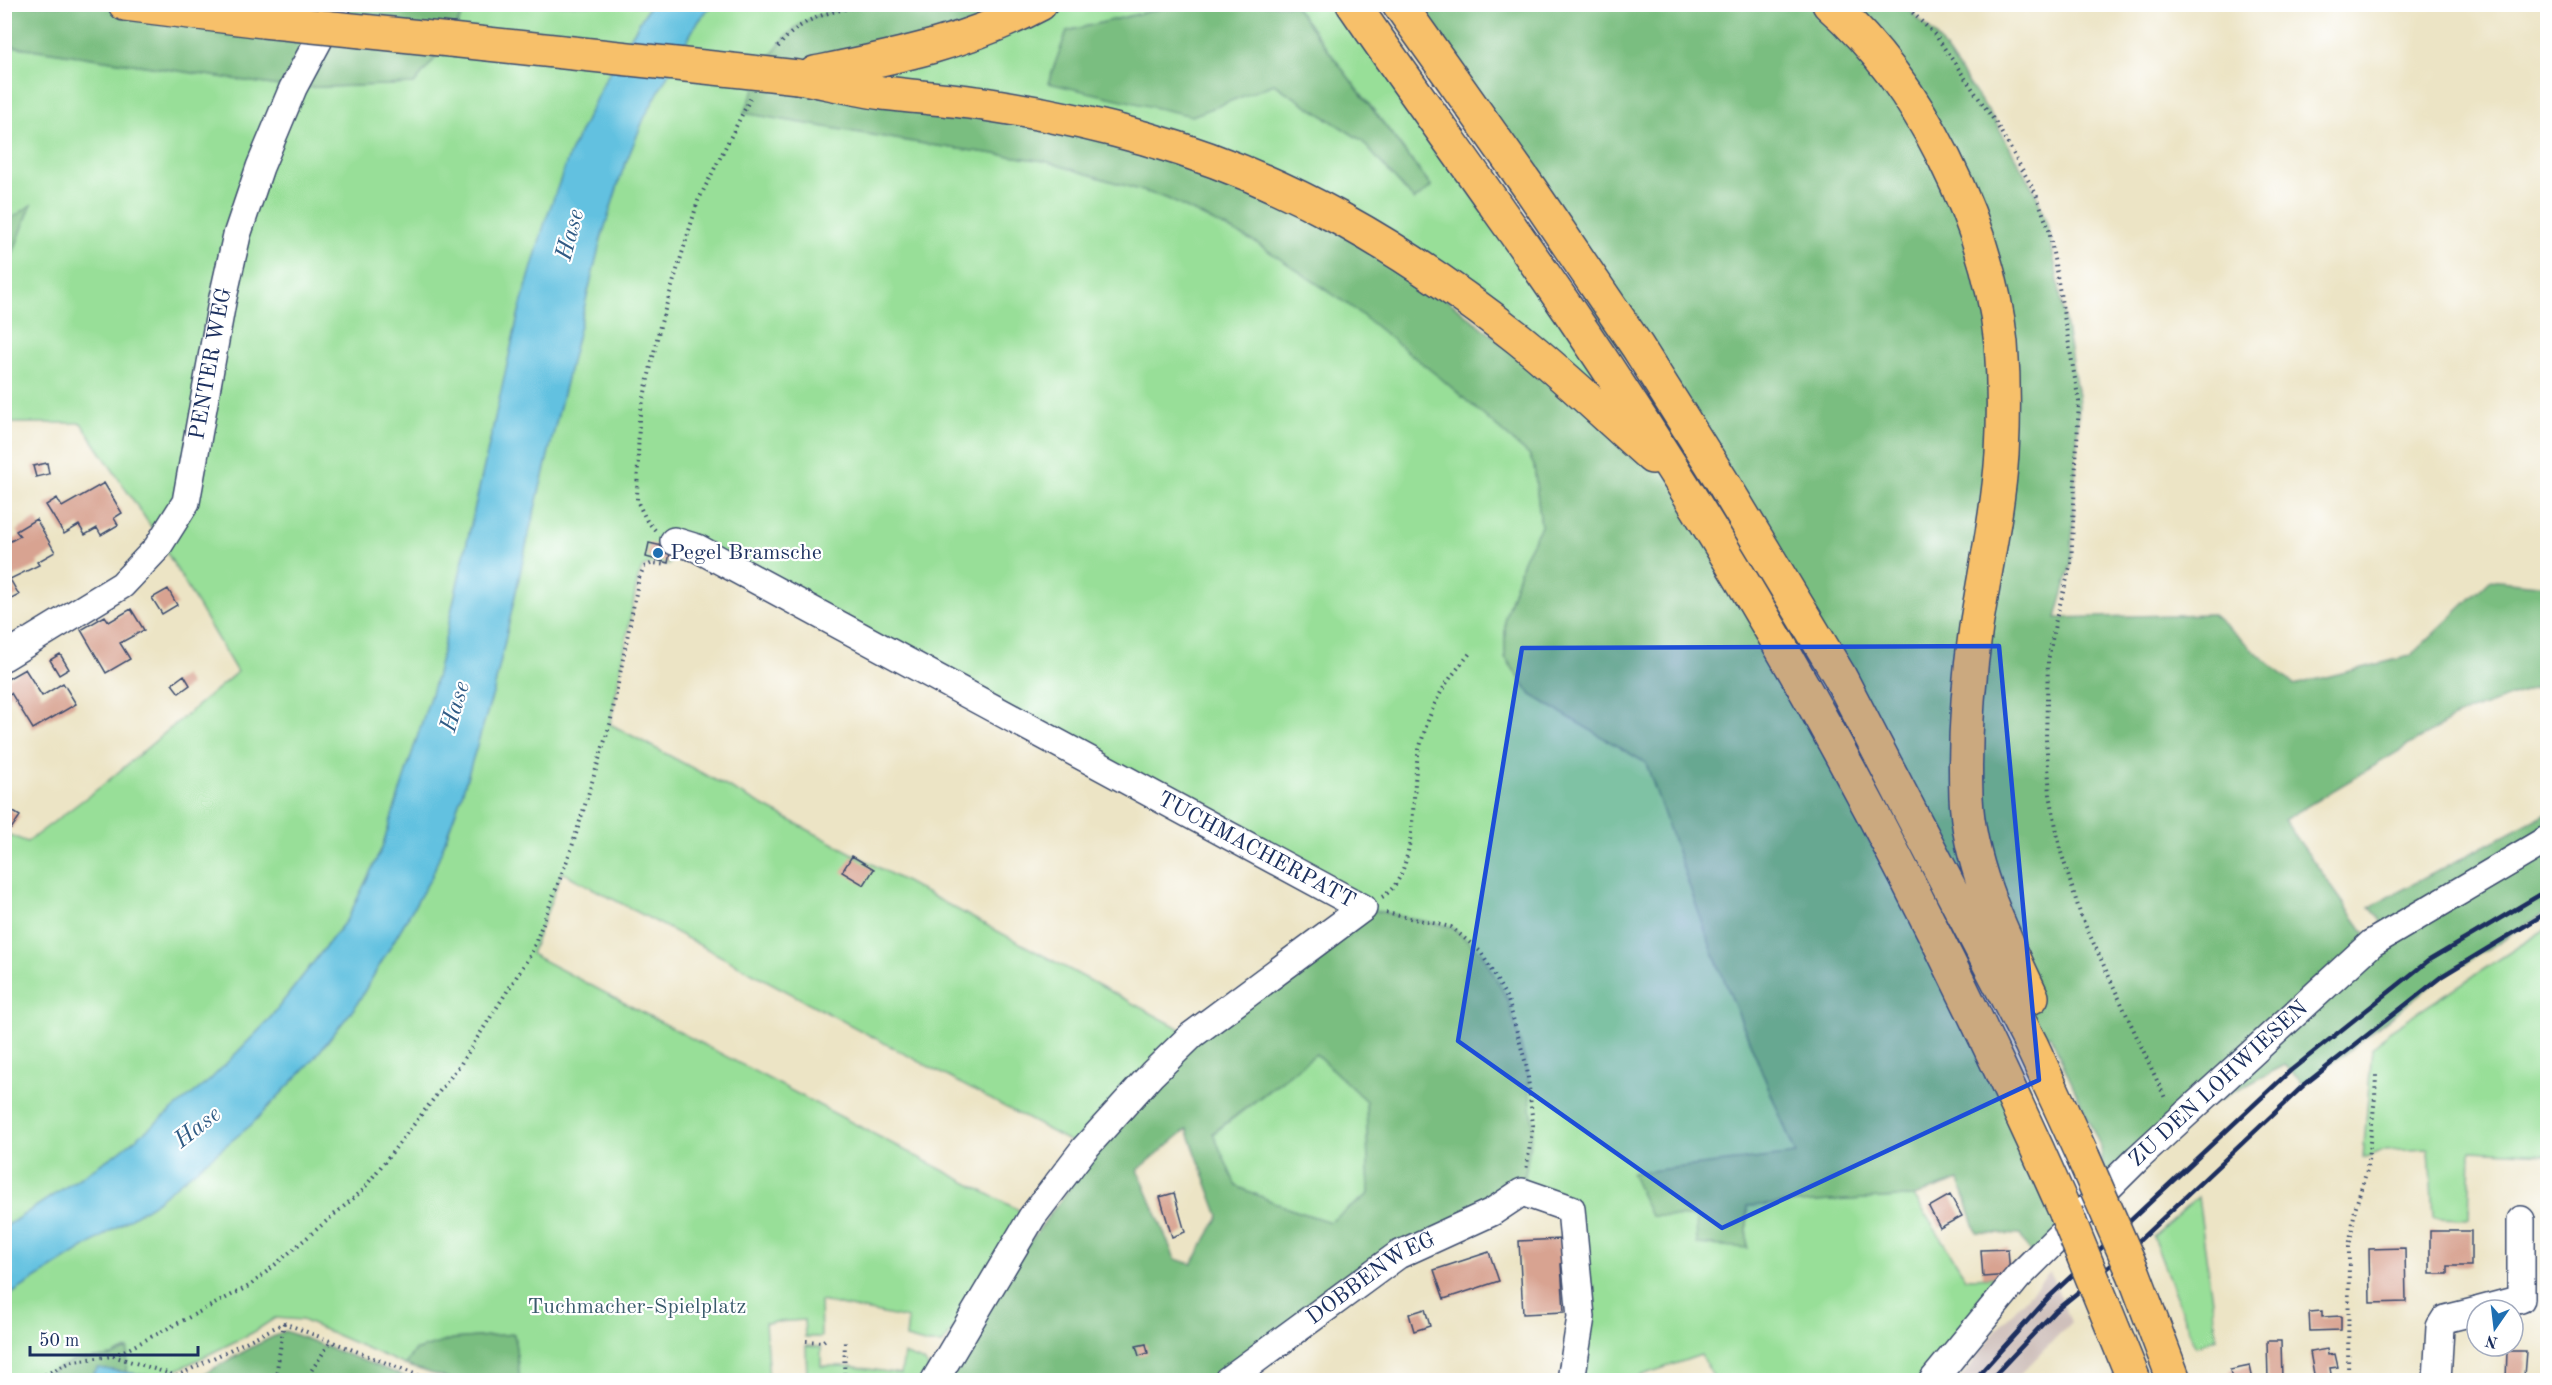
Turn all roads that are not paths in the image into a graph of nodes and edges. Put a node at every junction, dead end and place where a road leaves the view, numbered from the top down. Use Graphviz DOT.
graph roads {
  1 [pos="125,4"];
  2 [pos="338,4"];
  3 [pos="1040,4"];
  4 [pos="1353,4"];
  5 [pos="1399,4"];
  6 [pos="1829,4"];
  7 [pos="798,77"];
  8 [pos="1684,486"];
  9 [pos="674,541"];
  10 [pos="4,657"];
  11 [pos="2547,839"];
  12 [pos="2092,1153"];
  13 [pos="2521,1220"];
  14 [pos="2521,1298"];
  15 [pos="2465,1314"];
  16 [pos="935,1380"];
  17 [pos="1228,1380"];
  18 [pos="1571,1380"];
  19 [pos="1933,1380"];
  20 [pos="2134,1380"];
  21 [pos="2174,1380"];
  22 [pos="2437,1380"];
  1 -- 7 [label="highway, bridge"];
  2 -- 10 [label="street, PENTER WEG"];
  3 -- 7 [label="highway"];
  4 -- 8 [label="highway"];
  5 -- 12 [label="highway"];
  6 -- 12 [label="highway"];
  7 -- 8 [label="highway"];
  8 -- 20 [label="highway, bridge"];
  9 -- 16 [label="street, TUCHMACHERPATT"];
  11 -- 19 [label="street, ZU DEN LOHWIESEN"];
  12 -- 21 [label="highway, bridge"];
  13 -- 14 [label="street"];
  15 -- 22 [label="street"];
  17 -- 18 [label="street, DOBBENWEG"];
}
